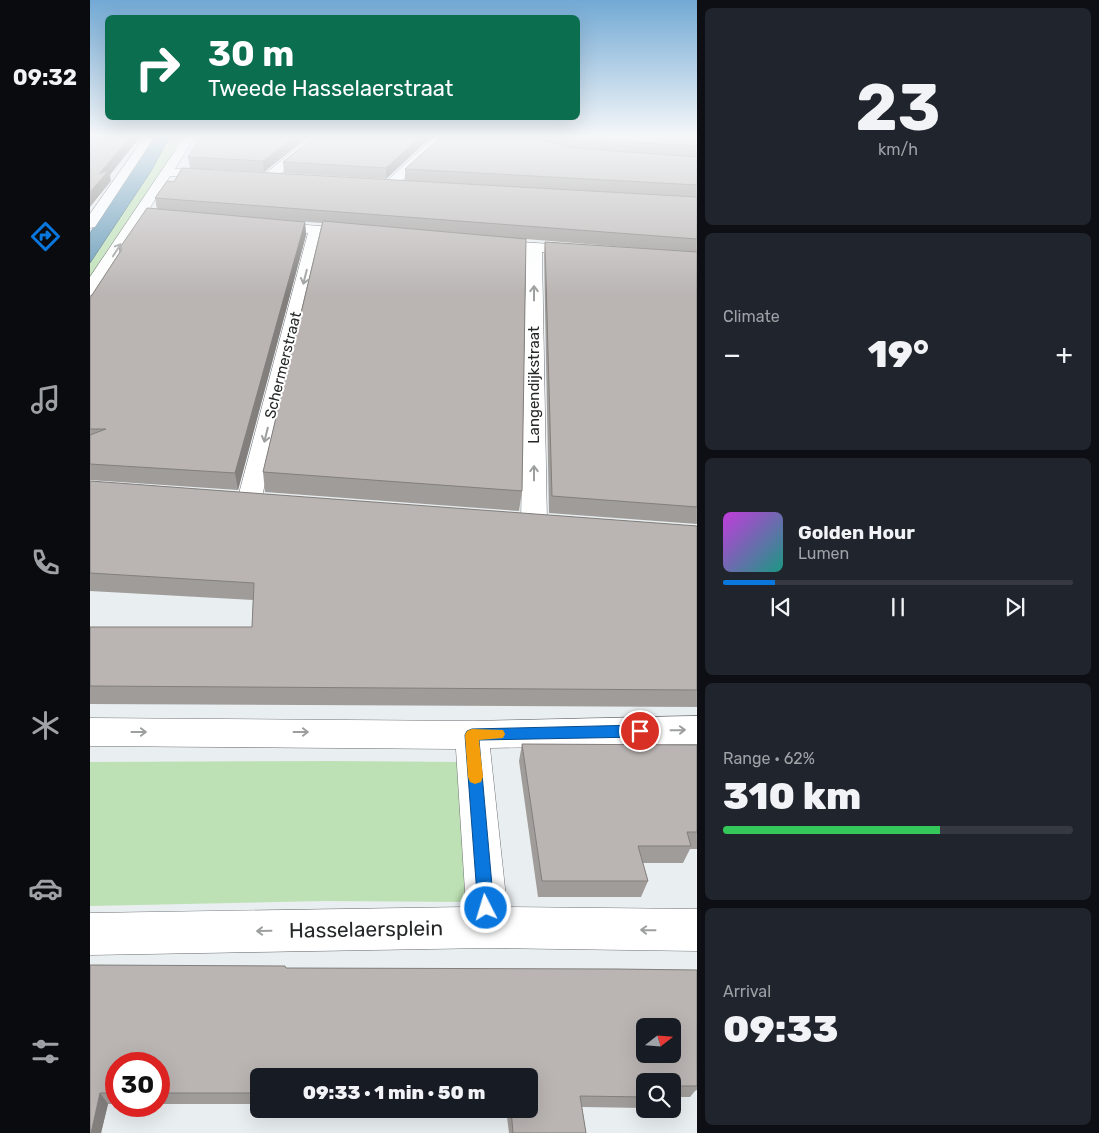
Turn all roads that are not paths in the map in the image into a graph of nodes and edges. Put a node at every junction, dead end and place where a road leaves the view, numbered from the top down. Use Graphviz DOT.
graph roads {
  1 [pos="114,189"];
  2 [pos="156,189"];
  3 [pos="140,214"];
  4 [pos="159,216"];
  5 [pos="90,224"];
  6 [pos="258,224"];
  7 [pos="316,230"];
  8 [pos="376,234"];
  9 [pos="475,243"];
  10 [pos="534,248"];
  11 [pos="601,252"];
  12 [pos="90,290"];
  13 [pos="249,501"];
  14 [pos="533,522"];
  15 [pos="696,730"];
  16 [pos="90,732"];
  17 [pos="472,735"];
  18 [pos="488,927"];
  19 [pos="696,930"];
  20 [pos="90,934"];
  1 -- 5 [label="street"];
  2 -- 3 [label="street"];
  3 -- 4 [label="street"];
  12 -- 3 [label="street, one-way"];
  6 -- 7 [label="street"];
  7 -- 8 [label="street"];
  7 -- 13 [label="street, Schermerstraat, one-way"];
  9 -- 10 [label="street"];
  10 -- 11 [label="street"];
  14 -- 10 [label="street, Langendijkstraat, one-way"];
  17 -- 15 [label="street, one-way"];
  16 -- 17 [label="street, one-way"];
  17 -- 18 [label="street"];
  19 -- 18 [label="street, Hasselaersplein, one-way"];
  18 -- 20 [label="street, Hasselaersplein, one-way"];
}
